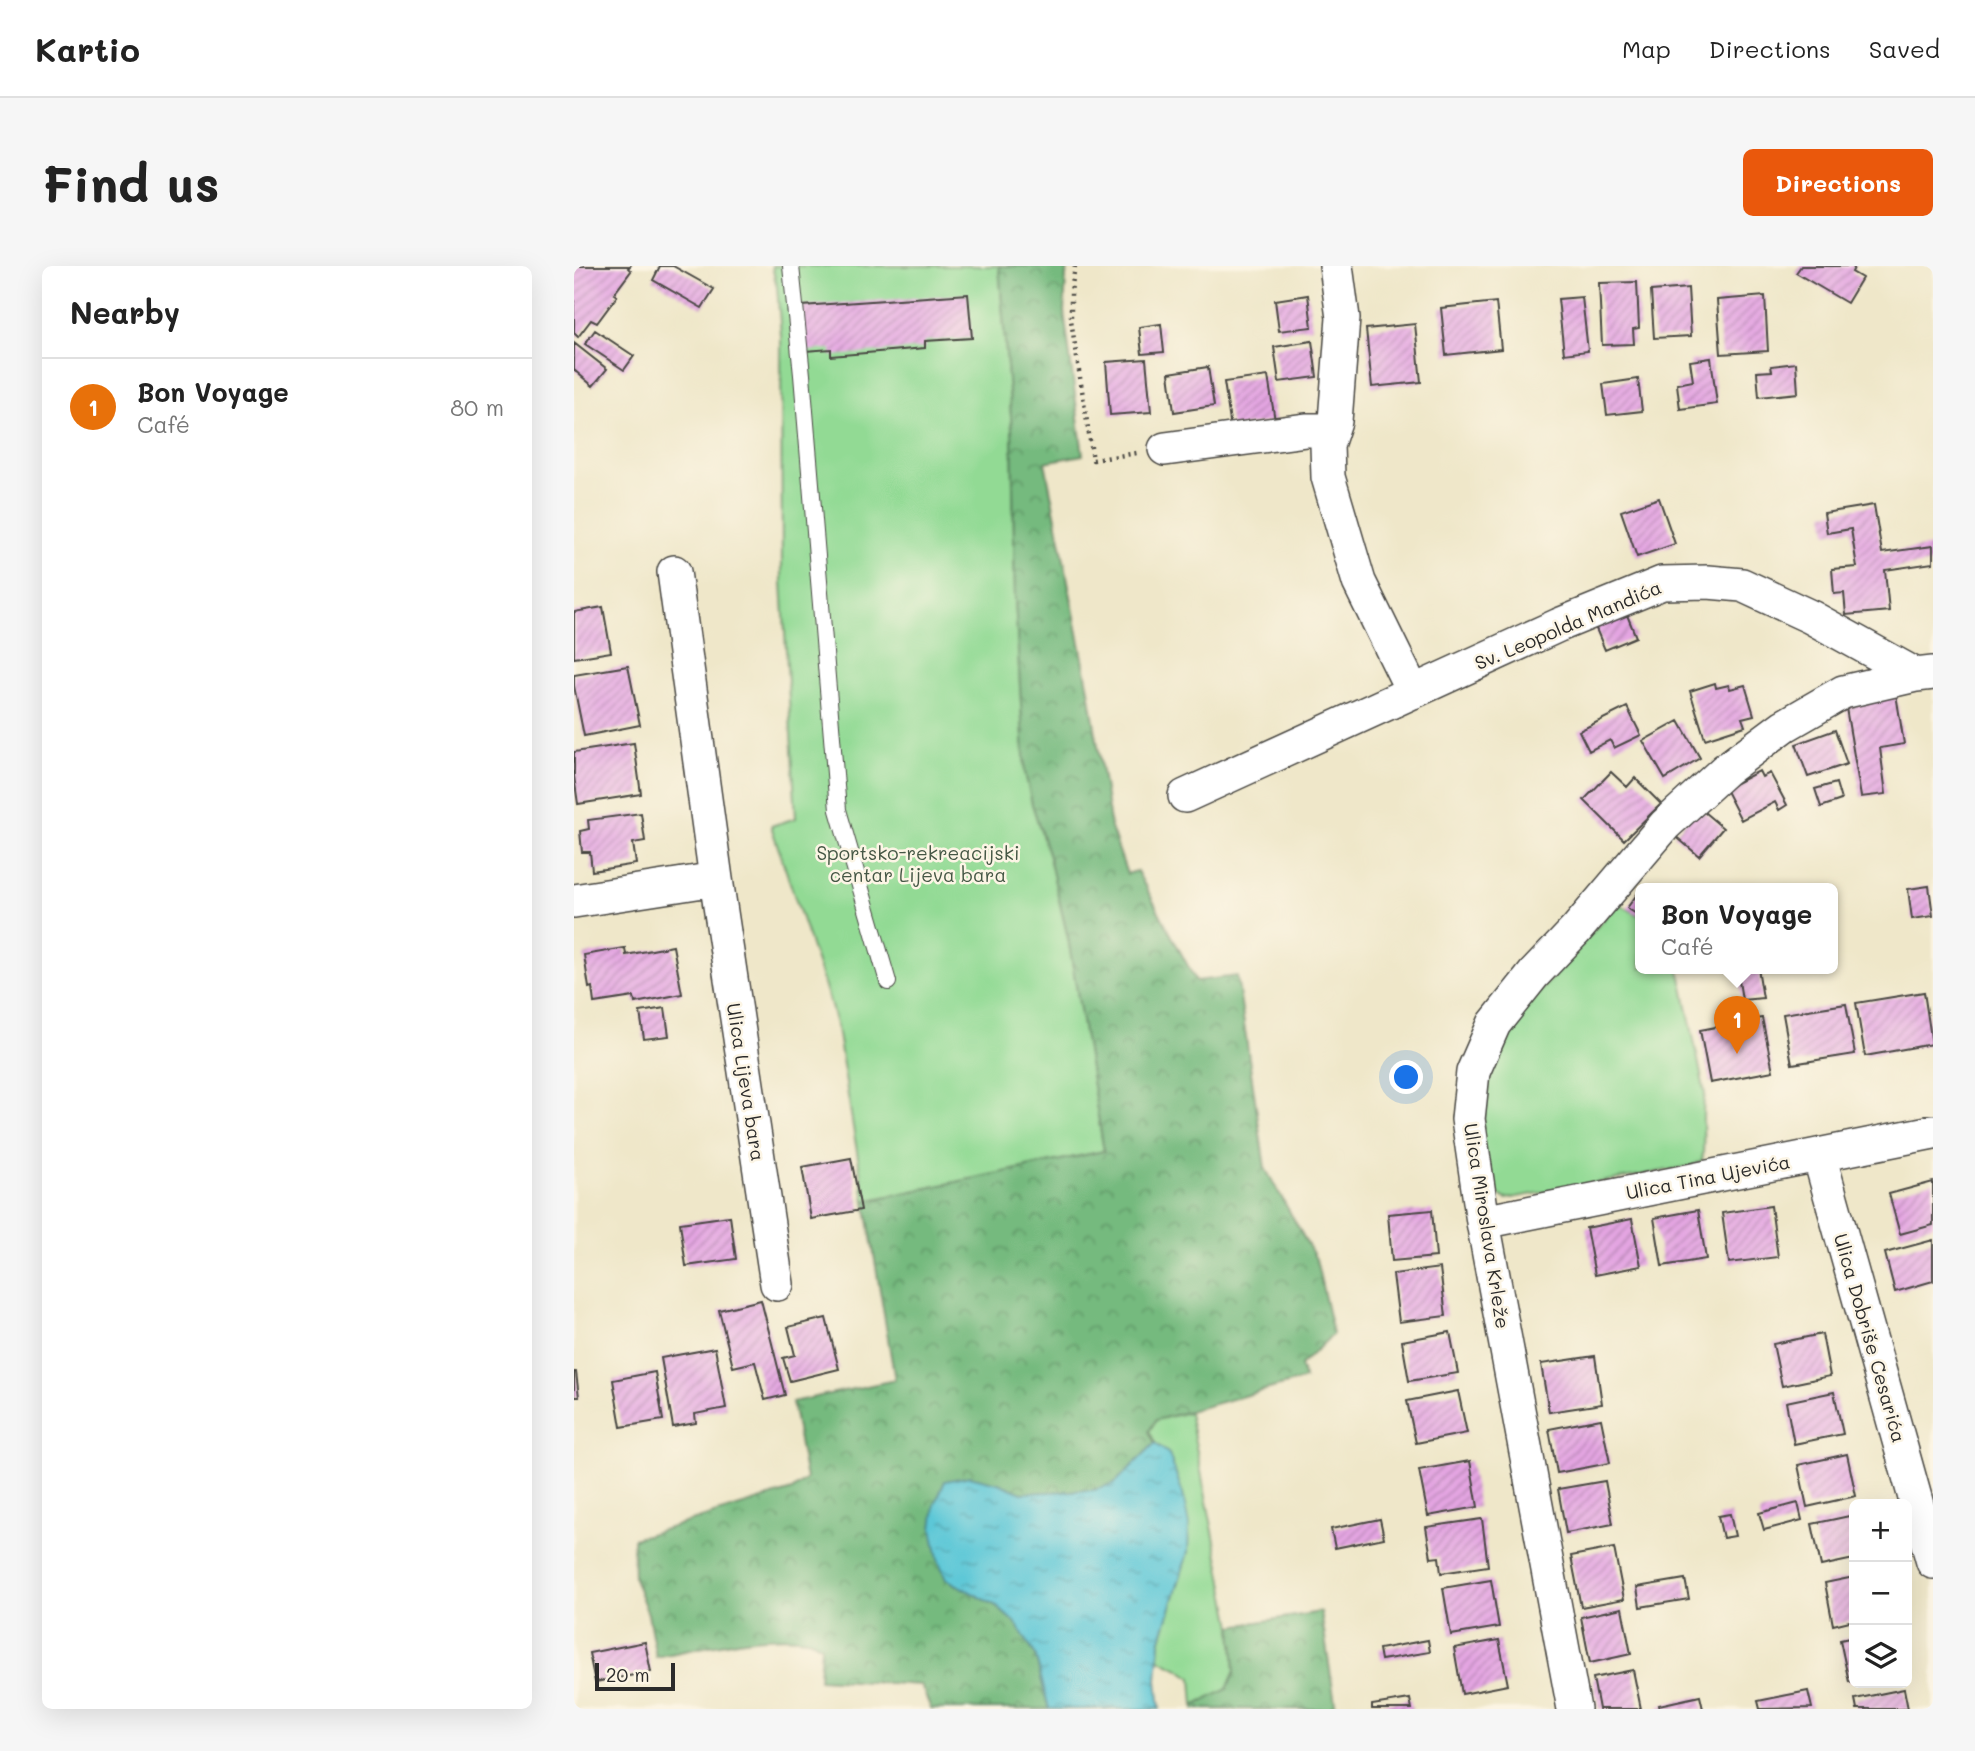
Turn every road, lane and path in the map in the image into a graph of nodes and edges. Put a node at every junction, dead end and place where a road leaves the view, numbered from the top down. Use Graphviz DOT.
graph roads {
  1 [pos="791,266"];
  2 [pos="1075,266"];
  3 [pos="1336,266"];
  4 [pos="1332,430"];
  5 [pos="1165,449"];
  6 [pos="674,572"];
  7 [pos="1924,674"];
  8 [pos="1413,692"];
  9 [pos="1185,796"];
  10 [pos="716,879"];
  11 [pos="574,901"];
  12 [pos="888,982"];
  13 [pos="1933,1132"];
  14 [pos="1819,1155"];
  15 [pos="1483,1222"];
  16 [pos="777,1284"];
  17 [pos="1933,1562"];
  18 [pos="1573,1709"];
  1 -- 12 [label="lane"];
  2 -- 5 [label="path"];
  3 -- 4 [label="street"];
  4 -- 5 [label="street"];
  4 -- 8 [label="street"];
  6 -- 10 [label="street, Ulica Lijeva bara"];
  7 -- 8 [label="street, Sv. Leopolda Mandića"];
  7 -- 15 [label="street, Ulica Miroslava Krleže"];
  8 -- 9 [label="street, Sv. Leopolda Mandića"];
  10 -- 11 [label="street"];
  10 -- 16 [label="street, Ulica Lijeva bara"];
  13 -- 14 [label="street, Ulica Tina Ujevića"];
  14 -- 15 [label="street, Ulica Tina Ujevića"];
  14 -- 17 [label="street, Ulica Dobriše Cesarića"];
  15 -- 18 [label="street, Ulica Miroslava Krleže"];
}
